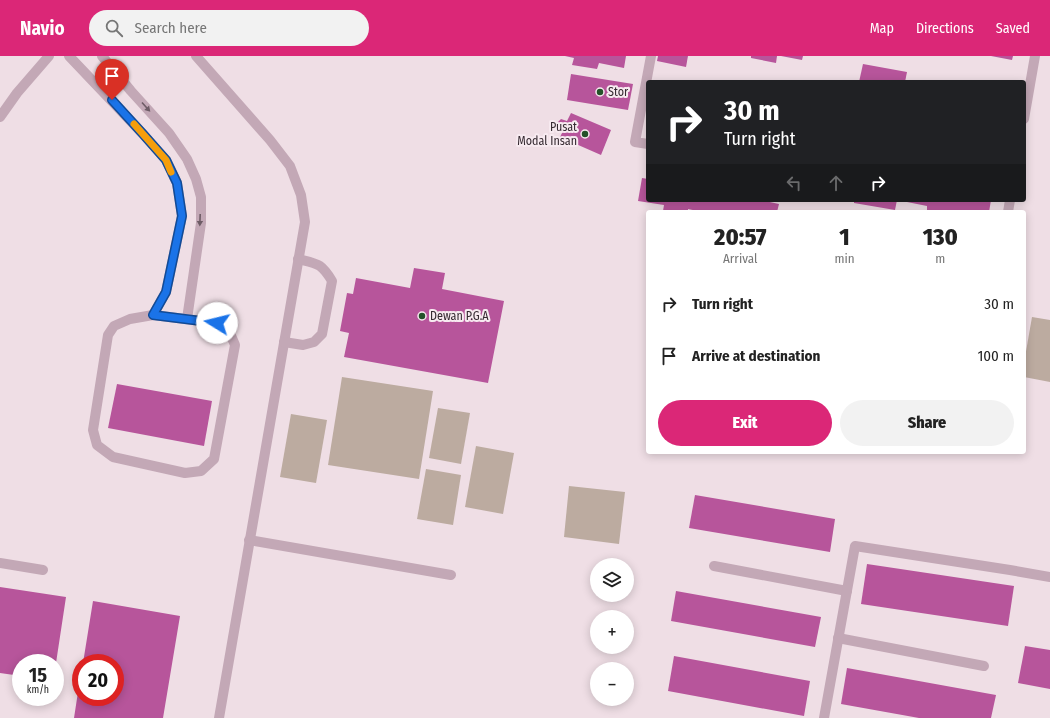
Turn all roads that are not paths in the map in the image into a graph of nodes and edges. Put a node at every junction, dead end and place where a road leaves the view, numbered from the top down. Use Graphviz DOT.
graph roads {
  1 [pos="49,56"];
  2 [pos="70,56"];
  3 [pos="102,56"];
  4 [pos="196,56"];
  5 [pos="651,56"];
  6 [pos="1035,56"];
  7 [pos="647,80"];
  8 [pos="646,83"];
  9 [pos="1026,108"];
  10 [pos="0,117"];
  11 [pos="646,144"];
  12 [pos="298,259"];
  13 [pos="153,315"];
  14 [pos="187,319"];
  15 [pos="284,342"];
  16 [pos="249,540"];
  17 [pos="0,563"];
  18 [pos="714,566"];
  19 [pos="43,570"];
  20 [pos="451,575"];
  21 [pos="1050,577"];
  22 [pos="847,591"];
  23 [pos="838,638"];
  24 [pos="984,666"];
  25 [pos="218,718"];
  26 [pos="824,718"];
  1 -- 10 [label="lane"];
  2 -- 13 [label="lane"];
  3 -- 14 [label="lane, one-way"];
  4 -- 12 [label="lane"];
  5 -- 7 [label="lane"];
  6 -- 9 [label="lane"];
  8 -- 11 [label="lane"];
  12 -- 15 [label="lane"];
  12 -- 15 [label="lane"];
  13 -- 14 [label="lane"];
  13 -- 14 [label="lane"];
  15 -- 16 [label="lane"];
  16 -- 20 [label="lane"];
  16 -- 25 [label="lane"];
  17 -- 19 [label="lane"];
  18 -- 22 [label="lane"];
  21 -- 22 [label="lane"];
  22 -- 23 [label="lane"];
  23 -- 24 [label="lane"];
  23 -- 26 [label="lane"];
}
